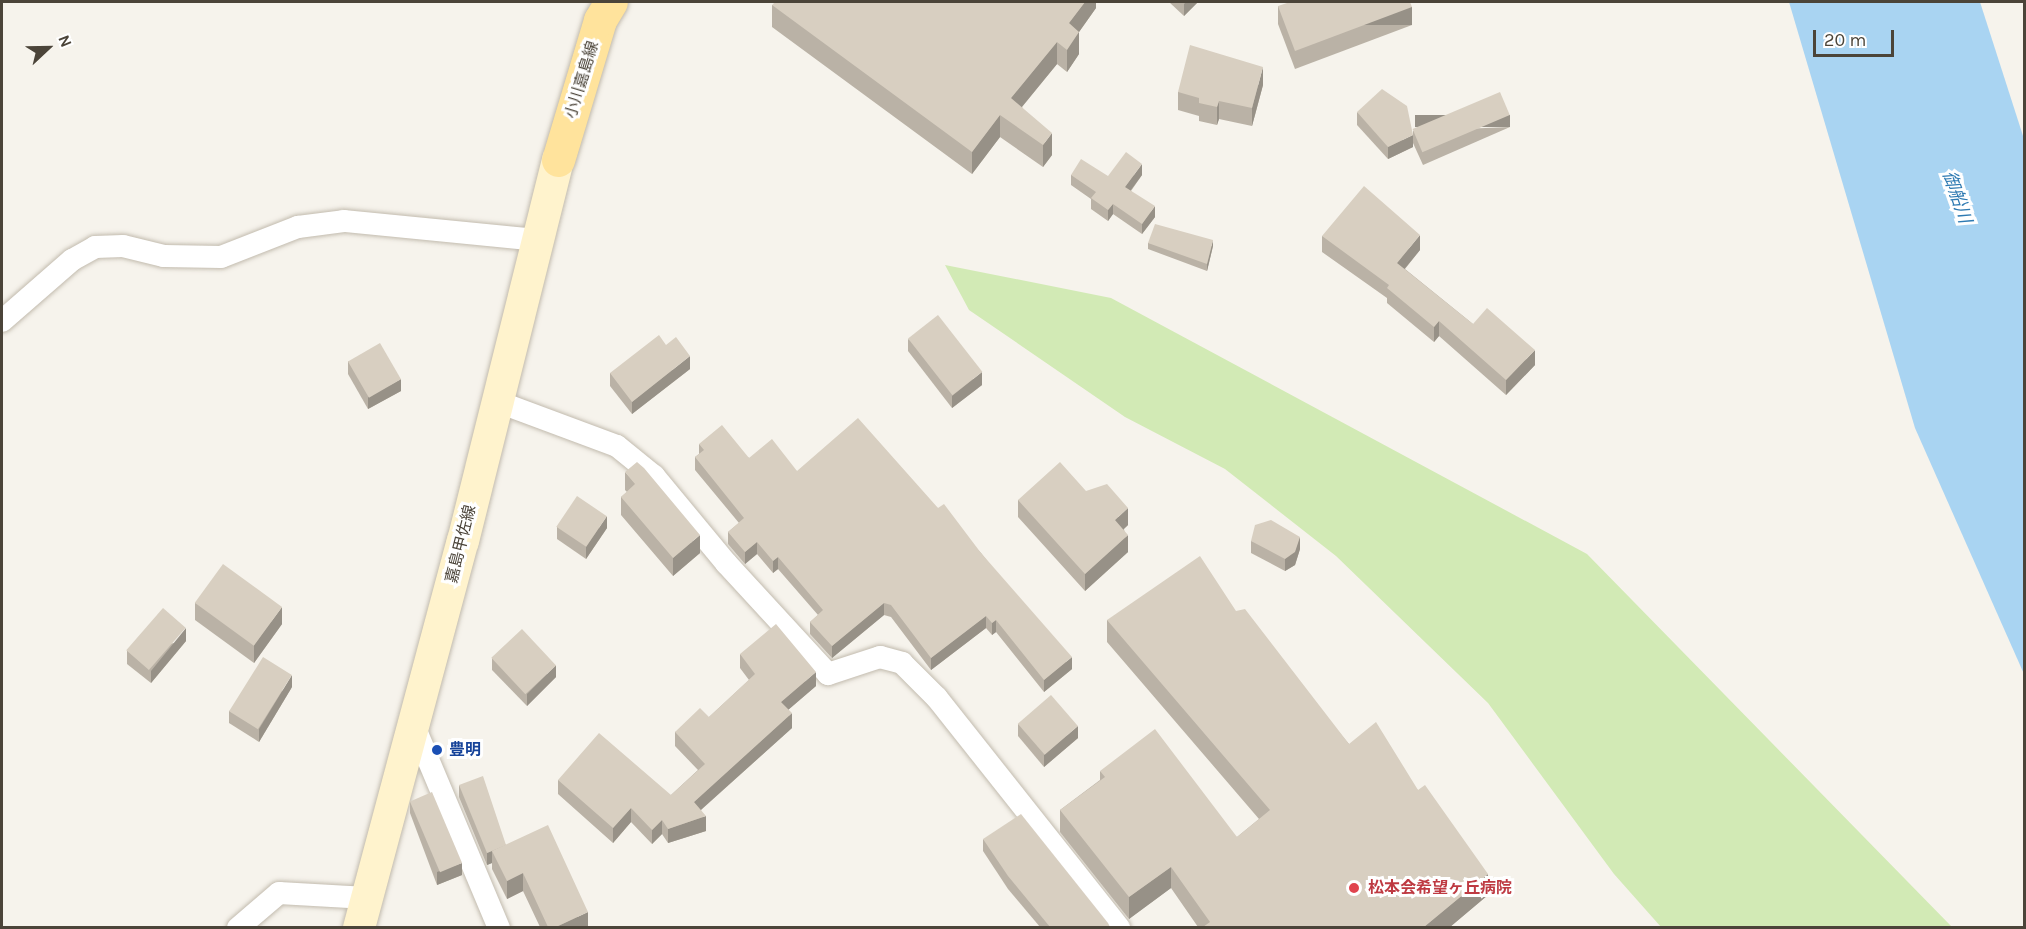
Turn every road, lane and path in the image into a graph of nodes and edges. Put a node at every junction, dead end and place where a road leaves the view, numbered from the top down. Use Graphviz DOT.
graph roads {
  1 [pos="610,2"];
  2 [pos="558,160"];
  3 [pos="538,240"];
  4 [pos="2,321"];
  5 [pos="496,401"];
  6 [pos="414,726"];
  7 [pos="363,913"];
  8 [pos="238,927"];
  9 [pos="499,927"];
  10 [pos="1119,927"];
  1 -- 2 [label="main road, 小川嘉島線"];
  2 -- 3 [label="main road, 嘉島甲佐線"];
  3 -- 4 [label="street"];
  3 -- 5 [label="main road, 嘉島甲佐線"];
  5 -- 6 [label="main road, 嘉島甲佐線"];
  5 -- 10 [label="street"];
  6 -- 7 [label="main road, 嘉島甲佐線"];
  6 -- 9 [label="street"];
  7 -- 8 [label="street"];
}
